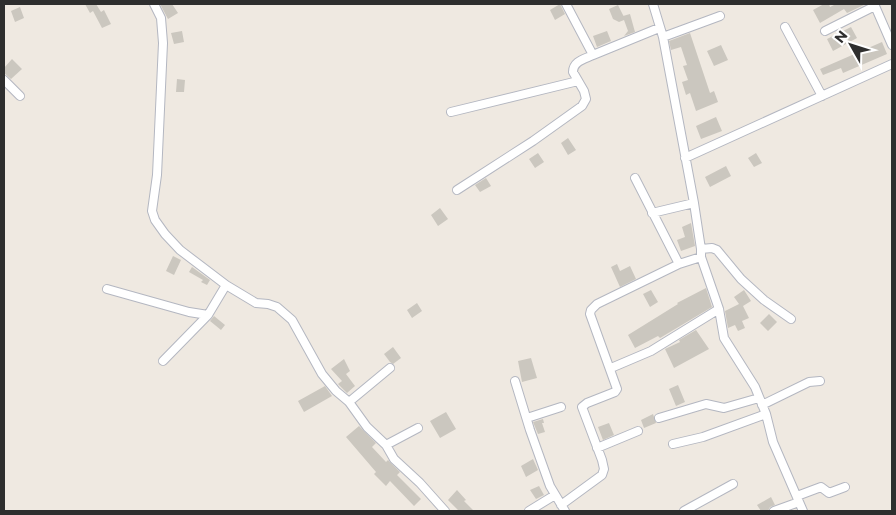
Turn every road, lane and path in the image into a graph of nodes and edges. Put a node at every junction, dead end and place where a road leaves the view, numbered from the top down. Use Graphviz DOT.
graph roads {
  1 [pos="154,4"];
  2 [pos="566,4"];
  3 [pos="652,4"];
  4 [pos="874,5"];
  5 [pos="720,16"];
  6 [pos="785,27"];
  7 [pos="659,28"];
  8 [pos="825,31"];
  9 [pos="662,36"];
  10 [pos="892,45"];
  11 [pos="594,55"];
  12 [pos="892,64"];
  13 [pos="4,80"];
  14 [pos="578,81"];
  15 [pos="20,96"];
  16 [pos="822,96"];
  17 [pos="451,112"];
  18 [pos="685,158"];
  19 [pos="634,178"];
  20 [pos="457,190"];
  21 [pos="694,203"];
  22 [pos="652,213"];
  23 [pos="701,253"];
  24 [pos="679,264"];
  25 [pos="226,285"];
  26 [pos="107,289"];
  27 [pos="718,309"];
  28 [pos="208,315"];
  29 [pos="791,319"];
  30 [pos="163,361"];
  31 [pos="390,368"];
  32 [pos="610,368"];
  33 [pos="515,381"];
  34 [pos="820,381"];
  35 [pos="761,401"];
  36 [pos="349,402"];
  37 [pos="561,407"];
  38 [pos="766,414"];
  39 [pos="527,418"];
  40 [pos="658,418"];
  41 [pos="418,428"];
  42 [pos="638,431"];
  43 [pos="673,444"];
  44 [pos="386,445"];
  45 [pos="597,448"];
  46 [pos="733,484"];
  47 [pos="845,487"];
  48 [pos="555,495"];
  49 [pos="798,499"];
  50 [pos="563,508"];
  51 [pos="445,511"];
  52 [pos="529,511"];
  53 [pos="684,511"];
  54 [pos="774,511"];
  55 [pos="803,511"];
  1 -- 25 [label="street"];
  2 -- 11 [label="street"];
  3 -- 7 [label="street"];
  4 -- 8 [label="street"];
  4 -- 10 [label="street"];
  5 -- 9 [label="street"];
  6 -- 16 [label="street"];
  7 -- 9 [label="street"];
  7 -- 11 [label="street"];
  9 -- 18 [label="street"];
  11 -- 14 [label="street"];
  12 -- 16 [label="street"];
  13 -- 15 [label="street"];
  14 -- 17 [label="street"];
  14 -- 20 [label="street"];
  16 -- 18 [label="street"];
  18 -- 21 [label="street"];
  19 -- 22 [label="street"];
  21 -- 22 [label="street"];
  21 -- 23 [label="street"];
  22 -- 24 [label="street"];
  23 -- 24 [label="street"];
  23 -- 27 [label="street"];
  23 -- 29 [label="street"];
  24 -- 32 [label="street"];
  25 -- 28 [label="street"];
  25 -- 36 [label="street"];
  26 -- 28 [label="street"];
  27 -- 32 [label="street"];
  27 -- 35 [label="street"];
  28 -- 30 [label="street"];
  31 -- 36 [label="street"];
  32 -- 45 [label="street"];
  33 -- 39 [label="street"];
  34 -- 35 [label="street"];
  35 -- 38 [label="street"];
  35 -- 40 [label="street"];
  36 -- 44 [label="street"];
  37 -- 39 [label="street"];
  38 -- 43 [label="street"];
  38 -- 49 [label="street"];
  39 -- 48 [label="street"];
  41 -- 44 [label="street"];
  42 -- 45 [label="street"];
  44 -- 51 [label="street"];
  45 -- 50 [label="street"];
  46 -- 53 [label="street"];
  47 -- 49 [label="street"];
  48 -- 50 [label="street"];
  48 -- 52 [label="street"];
  49 -- 54 [label="street"];
  49 -- 55 [label="street"];
}
